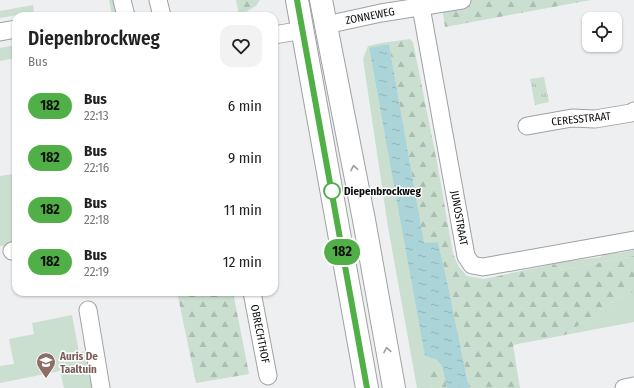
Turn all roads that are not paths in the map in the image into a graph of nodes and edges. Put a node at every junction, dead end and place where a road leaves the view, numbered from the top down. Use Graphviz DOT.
graph roads {
  1 [pos="122,0"];
  2 [pos="158,0"];
  3 [pos="297,0"];
  4 [pos="321,0"];
  5 [pos="462,0"];
  6 [pos="422,7"];
  7 [pos="125,12"];
  8 [pos="161,12"];
  9 [pos="326,25"];
  10 [pos="12,30"];
  11 [pos="303,30"];
  12 [pos="0,32"];
  13 [pos="278,34"];
  14 [pos="634,111"];
  15 [pos="527,126"];
  16 [pos="634,240"];
  17 [pos="253,296"];
  18 [pos="88,310"];
  19 [pos="268,376"];
  20 [pos="634,386"];
  21 [pos="101,388"];
  22 [pos="367,388"];
  23 [pos="394,388"];
  24 [pos="624,388"];
  1 -- 7 [label="street"];
  2 -- 8 [label="street"];
  3 -- 11 [label="main road"];
  4 -- 9 [label="main road"];
  5 -- 6 [label="street, ZONNEWEG"];
  6 -- 9 [label="street, ZONNEWEG"];
  6 -- 16 [label="street, JUNOSTRAAT"];
  9 -- 11 [label="main road"];
  23 -- 9 [label="main road, one-way"];
  10 -- 12 [label="street"];
  11 -- 13 [label="street"];
  11 -- 22 [label="main road"];
  14 -- 15 [label="street, CERESSTRAAT"];
  17 -- 19 [label="street, OBRECHTHOF"];
  18 -- 21 [label="street"];
  20 -- 24 [label="street"];
}
